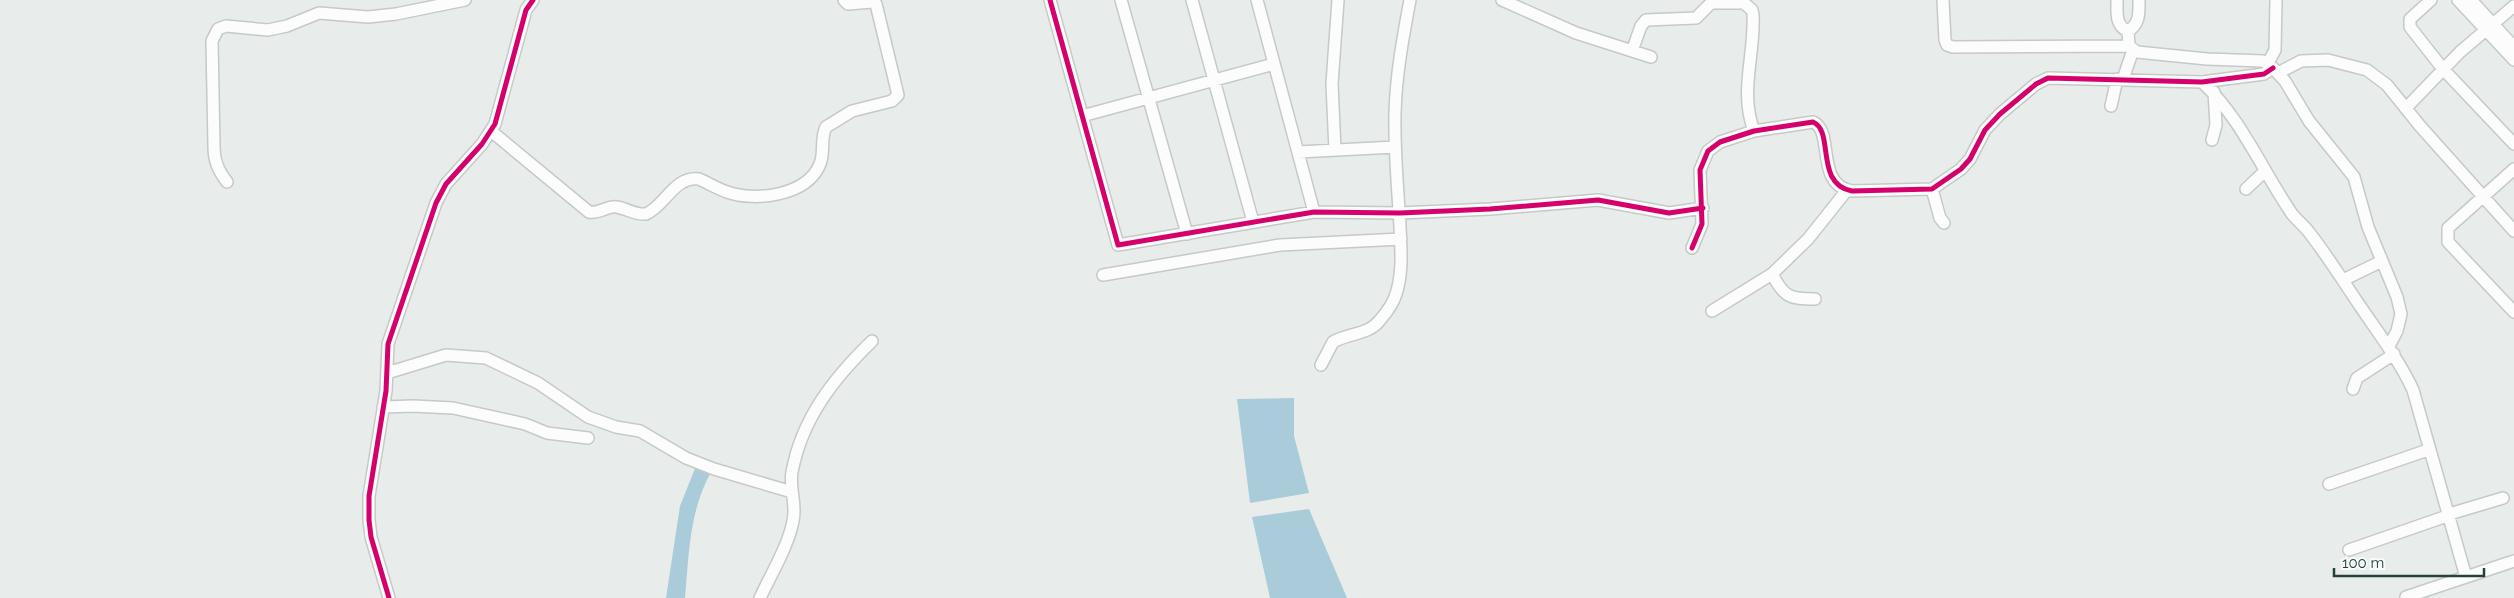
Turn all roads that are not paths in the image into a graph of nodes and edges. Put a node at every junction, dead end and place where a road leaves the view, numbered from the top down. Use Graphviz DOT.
graph roads {
  1 [pos="465,0"];
  2 [pos="533,0"];
  3 [pos="844,0"];
  4 [pos="1050,0"];
  5 [pos="1121,0"];
  6 [pos="1192,0"];
  7 [pos="1257,0"];
  8 [pos="1338,0"];
  9 [pos="1410,0"];
  10 [pos="1502,0"];
  11 [pos="1943,0"];
  12 [pos="2118,0"];
  13 [pos="2138,0"];
  14 [pos="2276,0"];
  15 [pos="2431,0"];
  16 [pos="2458,0"];
  17 [pos="2472,0"];
  18 [pos="2514,6"];
  19 [pos="2490,27"];
  20 [pos="2128,31"];
  21 [pos="2514,47"];
  22 [pos="2131,48"];
  23 [pos="1632,51"];
  24 [pos="1651,57"];
  25 [pos="2207,59"];
  26 [pos="2514,60"];
  27 [pos="1274,64"];
  28 [pos="2273,68"];
  29 [pos="2443,69"];
  30 [pos="2120,79"];
  31 [pos="1215,81"];
  32 [pos="2210,85"];
  33 [pos="1149,100"];
  34 [pos="2111,106"];
  35 [pos="2406,108"];
  36 [pos="1082,116"];
  37 [pos="1754,131"];
  38 [pos="491,132"];
  39 [pos="2212,140"];
  40 [pos="2514,144"];
  41 [pos="1395,147"];
  42 [pos="1335,150"];
  43 [pos="1298,152"];
  44 [pos="2514,169"];
  45 [pos="2265,171"];
  46 [pos="227,182"];
  47 [pos="1932,189"];
  48 [pos="2246,189"];
  49 [pos="1847,190"];
  50 [pos="2484,198"];
  51 [pos="1703,208"];
  52 [pos="1314,212"];
  53 [pos="1400,214"];
  54 [pos="1253,222"];
  55 [pos="1944,224"];
  56 [pos="2514,231"];
  57 [pos="1187,234"];
  58 [pos="1401,239"];
  59 [pos="1692,248"];
  60 [pos="2382,261"];
  61 [pos="1772,274"];
  62 [pos="1103,275"];
  63 [pos="2343,280"];
  64 [pos="1815,299"];
  65 [pos="1712,311"];
  66 [pos="2514,312"];
  67 [pos="872,341"];
  68 [pos="2391,350"];
  69 [pos="1321,365"];
  70 [pos="387,372"];
  71 [pos="2352,389"];
  72 [pos="383,407"];
  73 [pos="588,438"];
  74 [pos="2428,450"];
  75 [pos="2329,484"];
  76 [pos="792,492"];
  77 [pos="2503,498"];
  78 [pos="2447,515"];
  79 [pos="2349,550"];
  80 [pos="2514,561"];
  81 [pos="2466,577"];
  82 [pos="2406,597"];
  83 [pos="389,598"];
  84 [pos="760,598"];
  1 -- 46 [label="street"];
  2 -- 38 [label="street"];
  3 -- 38 [label="street"];
  4 -- 36 [label="street"];
  5 -- 33 [label="street"];
  6 -- 31 [label="street"];
  7 -- 27 [label="street"];
  8 -- 42 [label="street"];
  9 -- 41 [label="street"];
  10 -- 23 [label="street"];
  11 -- 22 [label="street"];
  12 -- 20 [label="street"];
  13 -- 20 [label="street"];
  14 -- 28 [label="street"];
  15 -- 29 [label="street"];
  16 -- 19 [label="street"];
  17 -- 19 [label="street"];
  18 -- 19 [label="street"];
  19 -- 21 [label="street"];
  19 -- 26 [label="street"];
  19 -- 29 [label="street"];
  20 -- 22 [label="street"];
  22 -- 25 [label="street"];
  22 -- 30 [label="street"];
  23 -- 24 [label="street"];
  23 -- 37 [label="street"];
  25 -- 28 [label="street"];
  25 -- 32 [label="street"];
  27 -- 31 [label="street"];
  27 -- 43 [label="street"];
  28 -- 32 [label="street"];
  28 -- 35 [label="street"];
  28 -- 60 [label="street"];
  29 -- 35 [label="street"];
  29 -- 40 [label="street"];
  30 -- 32 [label="street"];
  30 -- 34 [label="street"];
  30 -- 47 [label="street"];
  31 -- 33 [label="street"];
  31 -- 54 [label="street"];
  32 -- 39 [label="street"];
  32 -- 45 [label="street"];
  33 -- 36 [label="street"];
  33 -- 57 [label="street"];
  35 -- 50 [label="street"];
  36 -- 57 [label="street"];
  37 -- 49 [label="street"];
  37 -- 51 [label="street"];
  38 -- 70 [label="street"];
  41 -- 42 [label="street"];
  41 -- 53 [label="street"];
  42 -- 43 [label="street"];
  43 -- 52 [label="street"];
  44 -- 50 [label="street"];
  45 -- 48 [label="street"];
  45 -- 63 [label="street"];
  47 -- 49 [label="street"];
  47 -- 55 [label="street"];
  49 -- 61 [label="street"];
  50 -- 56 [label="street"];
  50 -- 66 [label="street"];
  51 -- 53 [label="street"];
  51 -- 59 [label="street"];
  52 -- 53 [label="street"];
  52 -- 54 [label="street"];
  53 -- 58 [label="street"];
  54 -- 57 [label="street"];
  58 -- 62 [label="street"];
  58 -- 69 [label="street"];
  60 -- 63 [label="street"];
  60 -- 68 [label="street"];
  61 -- 64 [label="street"];
  61 -- 65 [label="street"];
  63 -- 68 [label="street"];
  67 -- 76 [label="street"];
  68 -- 71 [label="street"];
  68 -- 74 [label="street"];
  70 -- 72 [label="street"];
  70 -- 76 [label="street"];
  72 -- 73 [label="street"];
  72 -- 83 [label="street"];
  74 -- 75 [label="street"];
  74 -- 78 [label="street"];
  76 -- 84 [label="street"];
  77 -- 78 [label="street"];
  78 -- 79 [label="street"];
  78 -- 81 [label="street"];
  80 -- 81 [label="street"];
  81 -- 82 [label="street"];
}
